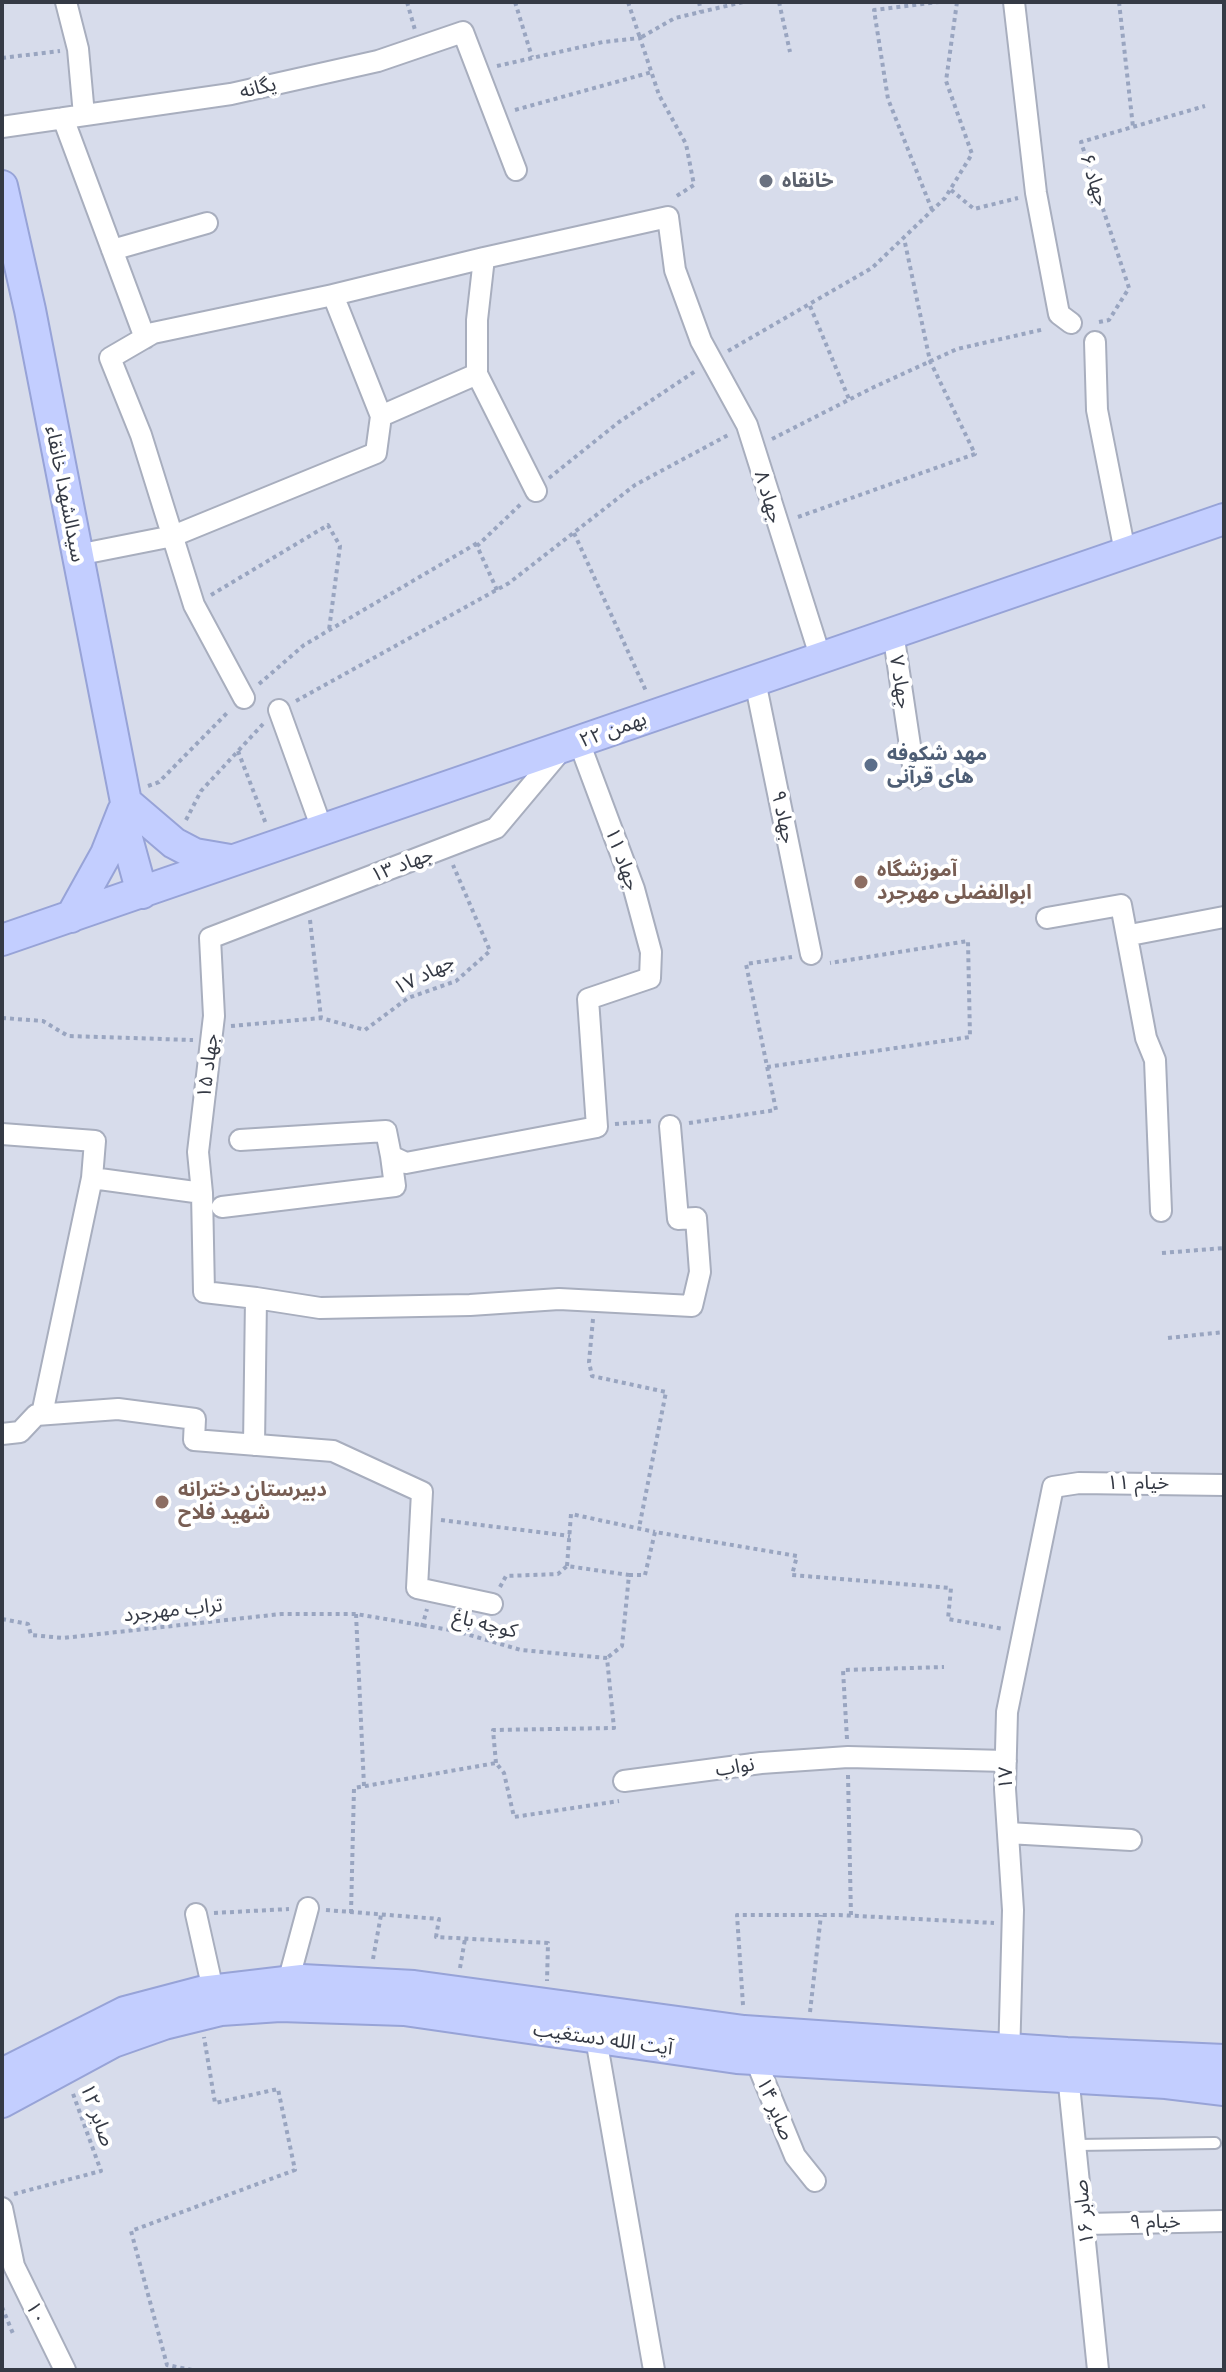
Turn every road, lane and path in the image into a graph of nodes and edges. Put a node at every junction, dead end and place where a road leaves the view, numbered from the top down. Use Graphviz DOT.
graph roads {
  1 [pos="66,2"];
  2 [pos="407,2"];
  3 [pos="515,2"];
  4 [pos="628,2"];
  5 [pos="699,2"];
  6 [pos="743,2"];
  7 [pos="779,2"];
  8 [pos="939,2"];
  9 [pos="957,2"];
  10 [pos="1014,2"];
  11 [pos="1119,2"];
  12 [pos="701,12"];
  13 [pos="640,38"];
  14 [pos="420,47"];
  15 [pos="78,49"];
  16 [pos="790,52"];
  17 [pos="532,57"];
  18 [pos="2,58"];
  19 [pos="652,72"];
  20 [pos="482,75"];
  21 [pos="1205,106"];
  22 [pos="84,115"];
  23 [pos="497,116"];
  24 [pos="63,118"];
  25 [pos="2,127"];
  26 [pos="1133,127"];
  27 [pos="516,170"];
  28 [pos="2,186"];
  29 [pos="950,190"];
  30 [pos="1036,193"];
  31 [pos="932,210"];
  32 [pos="668,217"];
  33 [pos="207,223"];
  34 [pos="904,238"];
  35 [pos="112,250"];
  36 [pos="484,258"];
  37 [pos="333,295"];
  38 [pos="810,306"];
  39 [pos="1071,323"];
  40 [pos="1094,333"];
  41 [pos="145,338"];
  42 [pos="711,360"];
  43 [pos="930,361"];
  44 [pos="477,374"];
  45 [pos="849,399"];
  46 [pos="381,416"];
  47 [pos="747,425"];
  48 [pos="536,491"];
  49 [pos="1223,521"];
  50 [pos="777,524"];
  51 [pos="574,533"];
  52 [pos="173,536"];
  53 [pos="485,539"];
  54 [pos="1125,552"];
  55 [pos="77,555"];
  56 [pos="497,590"];
  57 [pos="194,605"];
  58 [pos="329,630"];
  59 [pos="893,632"];
  60 [pos="821,659"];
  61 [pos="755,681"];
  62 [pos="244,698"];
  63 [pos="279,710"];
  64 [pos="657,714"];
  65 [pos="571,745"];
  66 [pos="238,751"];
  67 [pos="915,779"];
  68 [pos="126,799"];
  69 [pos="322,829"];
  70 [pos="174,843"];
  71 [pos="274,845"];
  72 [pos="445,848"];
  73 [pos="233,861"];
  74 [pos="150,890"];
  75 [pos="308,901"];
  76 [pos="71,917"];
  77 [pos="1224,917"];
  78 [pos="1047,918"];
  79 [pos="1130,935"];
  80 [pos="210,938"];
  81 [pos="2,940"];
  82 [pos="811,954"];
  83 [pos="2,1018"];
  84 [pos="321,1018"];
  85 [pos="212,1034"];
  86 [pos="767,1067"];
  87 [pos="670,1126"];
  88 [pos="597,1127"];
  89 [pos="2,1134"];
  90 [pos="240,1140"];
  91 [pos="391,1156"];
  92 [pos="92,1178"];
  93 [pos="202,1193"];
  94 [pos="222,1207"];
  95 [pos="1161,1211"];
  96 [pos="1224,1248"];
  97 [pos="1162,1253"];
  98 [pos="256,1298"];
  99 [pos="595,1300"];
  100 [pos="1224,1332"];
  101 [pos="1168,1338"];
  102 [pos="42,1414"];
  103 [pos="2,1434"];
  104 [pos="254,1445"];
  105 [pos="1224,1485"];
  106 [pos="1053,1487"];
  107 [pos="421,1517"];
  108 [pos="639,1528"];
  109 [pos="655,1532"];
  110 [pos="570,1536"];
  111 [pos="567,1566"];
  112 [pos="629,1575"];
  113 [pos="492,1604"];
  114 [pos="356,1614"];
  115 [pos="2,1619"];
  116 [pos="1022,1632"];
  117 [pos="474,1637"];
  118 [pos="607,1658"];
  119 [pos="1006,1761"];
  120 [pos="496,1763"];
  121 [pos="624,1781"];
  122 [pos="364,1786"];
  123 [pos="1008,1833"];
  124 [pos="1131,1840"];
  125 [pos="308,1908"];
  126 [pos="351,1913"];
  127 [pos="196,1914"];
  128 [pos="381,1915"];
  129 [pos="821,1915"];
  130 [pos="1013,1924"];
  131 [pos="288,1982"];
  132 [pos="368,1984"];
  133 [pos="206,2003"];
  134 [pos="547,2004"];
  135 [pos="594,2023"];
  136 [pos="807,2036"];
  137 [pos="749,2040"];
  138 [pos="1224,2060"];
  139 [pos="1009,2062"];
  140 [pos="1067,2066"];
  141 [pos="64,2070"];
  142 [pos="2,2074"];
  143 [pos="1224,2090"];
  144 [pos="2,2102"];
  145 [pos="1215,2143"];
  146 [pos="1077,2145"];
  147 [pos="815,2181"];
  148 [pos="2,2197"];
  149 [pos="2,2208"];
  150 [pos="1224,2221"];
  151 [pos="1086,2224"];
  152 [pos="2,2307"];
  153 [pos="14,2336"];
  154 [pos="65,2370"];
  155 [pos="192,2370"];
  156 [pos="654,2370"];
  157 [pos="1098,2370"];
  1 -- 15 [label="street"];
  2 -- 14 [label="path"];
  3 -- 17 [label="path"];
  4 -- 13 [label="path"];
  5 -- 12 [label="path"];
  6 -- 12 [label="path"];
  7 -- 16 [label="path"];
  8 -- 31 [label="path"];
  9 -- 29 [label="path"];
  10 -- 30 [label="street"];
  11 -- 26 [label="path"];
  12 -- 13 [label="path"];
  13 -- 17 [label="path"];
  13 -- 19 [label="path"];
  14 -- 20 [label="street, یگانه"];
  14 -- 22 [label="street, یگانه"];
  15 -- 18 [label="path"];
  15 -- 22 [label="street"];
  17 -- 20 [label="path"];
  19 -- 23 [label="path"];
  19 -- 32 [label="path"];
  20 -- 23 [label="street"];
  21 -- 26 [label="path, جهاد ۶"];
  22 -- 24 [label="street, یگانه"];
  23 -- 27 [label="street"];
  24 -- 25 [label="street, یگانه"];
  24 -- 35 [label="street"];
  26 -- 40 [label="path, جهاد ۶"];
  28 -- 55 [label="main road, سیدالشهدا خانقاء"];
  29 -- 30 [label="path"];
  29 -- 31 [label="path"];
  30 -- 39 [label="street"];
  31 -- 34 [label="path"];
  32 -- 36 [label="street"];
  32 -- 42 [label="street, جهاد ۸"];
  33 -- 35 [label="street"];
  34 -- 38 [label="path"];
  34 -- 43 [label="path"];
  35 -- 41 [label="street"];
  36 -- 37 [label="street"];
  36 -- 44 [label="street"];
  37 -- 41 [label="street"];
  37 -- 46 [label="street"];
  38 -- 42 [label="path"];
  38 -- 45 [label="path"];
  39 -- 43 [label="path"];
  40 -- 54 [label="street"];
  41 -- 52 [label="street"];
  42 -- 47 [label="street, جهاد ۸"];
  42 -- 48 [label="path"];
  43 -- 45 [label="path"];
  43 -- 50 [label="path"];
  44 -- 46 [label="street"];
  44 -- 48 [label="street"];
  45 -- 47 [label="path"];
  46 -- 52 [label="street"];
  47 -- 50 [label="street, جهاد ۸"];
  47 -- 51 [label="path"];
  48 -- 53 [label="path"];
  49 -- 54 [label="main road, ۲۲ بهمن"];
  50 -- 60 [label="street, جهاد ۸"];
  51 -- 56 [label="path"];
  51 -- 64 [label="path"];
  52 -- 55 [label="street"];
  52 -- 57 [label="street"];
  53 -- 56 [label="path"];
  53 -- 58 [label="path"];
  54 -- 59 [label="main road, ۲۲ بهمن"];
  55 -- 68 [label="main road, سیدالشهدا خانقاء"];
  56 -- 63 [label="path"];
  57 -- 58 [label="path"];
  57 -- 62 [label="street"];
  58 -- 62 [label="path"];
  59 -- 60 [label="main road, ۲۲ بهمن"];
  59 -- 67 [label="street, جهاد ۷"];
  60 -- 61 [label="main road, ۲۲ بهمن"];
  61 -- 64 [label="main road, ۲۲ بهمن"];
  61 -- 82 [label="street, جهاد ۹"];
  62 -- 68 [label="path"];
  63 -- 66 [label="path"];
  63 -- 69 [label="street"];
  64 -- 65 [label="main road, ۲۲ بهمن"];
  65 -- 69 [label="main road, ۲۲ بهمن"];
  65 -- 72 [label="street, جهاد ۱۳"];
  65 -- 88 [label="street, جهاد ۱۱"];
  66 -- 70 [label="path"];
  66 -- 71 [label="path"];
  68 -- 70 [label="main road"];
  68 -- 74 [label="main road, سیدالشهدا خانقاء"];
  68 -- 76 [label="main road"];
  69 -- 71 [label="main road, ۲۲ بهمن"];
  70 -- 73 [label="main road"];
  71 -- 73 [label="main road, ۲۲ بهمن"];
  72 -- 75 [label="street, جهاد ۱۳"];
  72 -- 84 [label="path, جهاد ۱۷"];
  73 -- 74 [label="main road, ۲۲ بهمن"];
  74 -- 76 [label="main road, ۲۲ بهمن"];
  75 -- 80 [label="street, جهاد ۱۳"];
  75 -- 84 [label="path"];
  76 -- 81 [label="main road, ۲۲ بهمن"];
  77 -- 79 [label="street"];
  78 -- 79 [label="street"];
  79 -- 95 [label="street"];
  80 -- 85 [label="street, جهاد ۱۵"];
  82 -- 86 [label="path"];
  82 -- 86 [label="path"];
  83 -- 85 [label="path, جهاد ۱۷"];
  84 -- 85 [label="path, جهاد ۱۷"];
  85 -- 93 [label="street, جهاد ۱۵"];
  86 -- 87 [label="path"];
  87 -- 88 [label="path"];
  87 -- 99 [label="street"];
  88 -- 91 [label="street"];
  89 -- 92 [label="street"];
  90 -- 91 [label="street"];
  91 -- 94 [label="street"];
  92 -- 93 [label="street"];
  92 -- 102 [label="street"];
  93 -- 98 [label="street, جهاد ۱۵"];
  96 -- 97 [label="path"];
  98 -- 99 [label="street"];
  98 -- 104 [label="street"];
  99 -- 108 [label="path"];
  100 -- 101 [label="path"];
  102 -- 103 [label="street"];
  102 -- 104 [label="street"];
  104 -- 107 [label="street"];
  105 -- 106 [label="street, خیام ۱۱"];
  106 -- 116 [label="street, ۱۷"];
  107 -- 110 [label="path"];
  107 -- 113 [label="street"];
  108 -- 109 [label="path"];
  108 -- 110 [label="path"];
  109 -- 112 [label="path"];
  109 -- 116 [label="path"];
  110 -- 111 [label="path"];
  111 -- 112 [label="path"];
  111 -- 113 [label="path"];
  112 -- 118 [label="path"];
  113 -- 117 [label="path"];
  114 -- 115 [label="path, تراب مهرجرد"];
  114 -- 117 [label="path, کوچه باغ"];
  114 -- 122 [label="path"];
  116 -- 119 [label="street, ۱۷"];
  117 -- 118 [label="path, کوچه باغ"];
  118 -- 120 [label="path"];
  119 -- 121 [label="street, نواب"];
  119 -- 123 [label="street, ۱۷"];
  120 -- 121 [label="path"];
  120 -- 122 [label="path"];
  122 -- 126 [label="path"];
  123 -- 124 [label="street"];
  123 -- 130 [label="street, ۱۷"];
  125 -- 126 [label="path"];
  125 -- 127 [label="path"];
  125 -- 131 [label="street"];
  126 -- 128 [label="path"];
  127 -- 133 [label="street"];
  128 -- 132 [label="path"];
  128 -- 134 [label="path"];
  129 -- 130 [label="path"];
  129 -- 136 [label="path"];
  129 -- 137 [label="path"];
  130 -- 139 [label="street, ۱۷"];
  131 -- 132 [label="main road, آیت الله دستغیب"];
  131 -- 133 [label="main road, آیت الله دستغیب"];
  132 -- 134 [label="main road, آیت الله دستغیب"];
  133 -- 135 [label="main road, آیت الله دستغیب"];
  133 -- 141 [label="main road, آیت الله دستغیب"];
  133 -- 142 [label="main road, آیت الله دستغیب"];
  133 -- 155 [label="path"];
  134 -- 135 [label="main road, آیت الله دستغیب"];
  135 -- 137 [label="main road, آیت الله دستغیب"];
  135 -- 156 [label="street"];
  136 -- 137 [label="main road, آیت الله دستغیب"];
  136 -- 139 [label="main road, آیت الله دستغیب"];
  137 -- 139 [label="main road, آیت الله دستغیب"];
  137 -- 147 [label="street, صایر ۱۴"];
  138 -- 140 [label="main road, آیت الله دستغیب"];
  139 -- 140 [label="main road, آیت الله دستغیب"];
  140 -- 143 [label="main road, آیت الله دستغیب"];
  140 -- 146 [label="street, صابر ۱۶"];
  141 -- 144 [label="main road, آیت الله دستغیب"];
  141 -- 148 [label="path, صابر ۱۲"];
  145 -- 146 [label="lane"];
  146 -- 151 [label="street, صابر ۱۶"];
  149 -- 154 [label="street, ۱۰"];
  150 -- 151 [label="street, خیام ۹"];
  151 -- 157 [label="street, صابر ۱۶"];
  152 -- 153 [label="path"];
}
